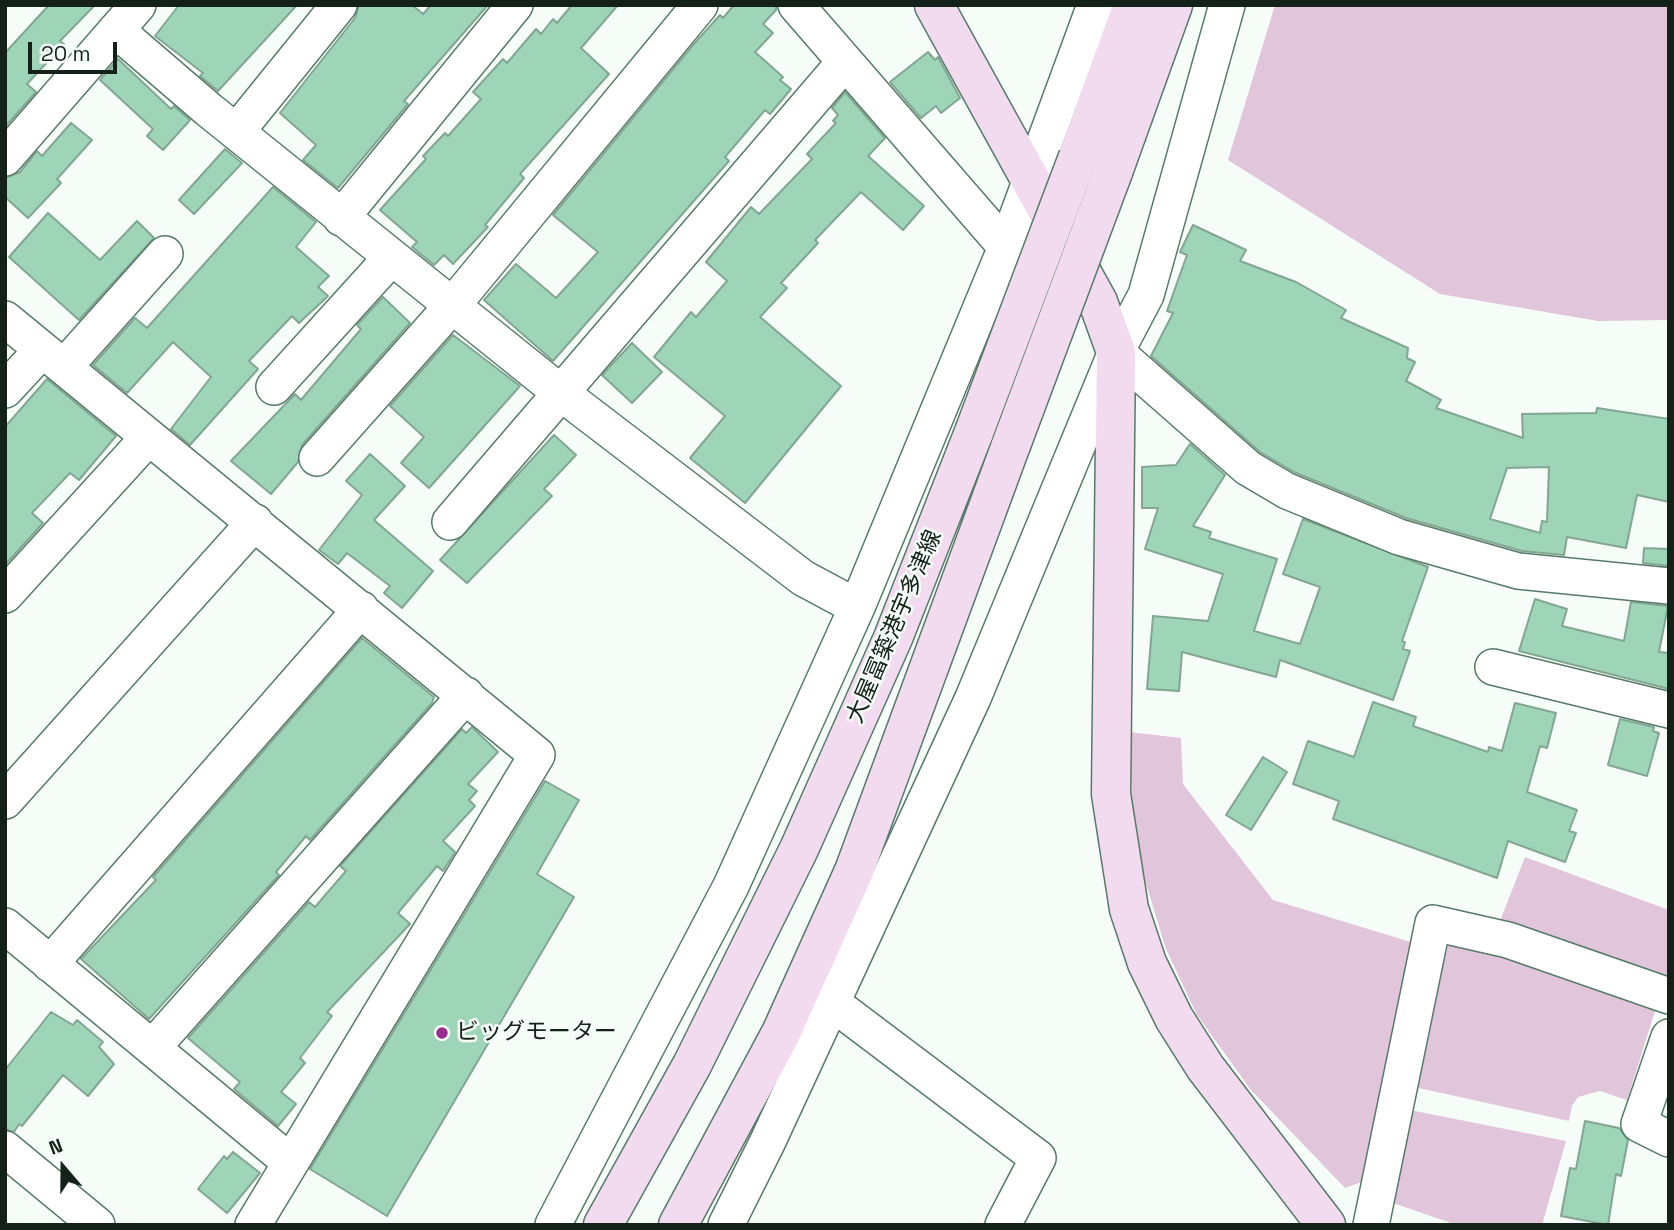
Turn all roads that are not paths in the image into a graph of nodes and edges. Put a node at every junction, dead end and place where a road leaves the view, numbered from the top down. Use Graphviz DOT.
graph roads {
  1 [pos="339,5"];
  2 [pos="515,5"];
  3 [pos="700,5"];
  4 [pos="796,5"];
  5 [pos="934,5"];
  6 [pos="1095,5"];
  7 [pos="1133,5"];
  8 [pos="1172,5"];
  9 [pos="1227,5"];
  10 [pos="127,18"];
  11 [pos="844,63"];
  12 [pos="237,131"];
  13 [pos="5,158"];
  14 [pos="1032,178"];
  15 [pos="341,218"];
  16 [pos="1006,247"];
  17 [pos="165,254"];
  18 [pos="391,258"];
  19 [pos="1146,295"];
  20 [pos="1098,302"];
  21 [pos="451,307"];
  22 [pos="5,319"];
  23 [pos="1115,352"];
  24 [pos="53,359"];
  25 [pos="274,387"];
  26 [pos="5,390"];
  27 [pos="561,393"];
  28 [pos="148,438"];
  29 [pos="317,458"];
  30 [pos="466,518"];
  31 [pos="255,522"];
  32 [pos="1669,586"];
  33 [pos="5,595"];
  34 [pos="857,607"];
  35 [pos="361,609"];
  36 [pos="1493,667"];
  37 [pos="466,695"];
  38 [pos="1669,710"];
  39 [pos="5,801"];
  40 [pos="5,926"];
  41 [pos="50,964"];
  42 [pos="1669,996"];
  43 [pos="831,1002"];
  44 [pos="1669,1037"];
  45 [pos="152,1048"];
  46 [pos="1669,1139"];
  47 [pos="5,1149"];
  48 [pos="290,1162"];
  49 [pos="83,1221"];
  50 [pos="253,1225"];
  51 [pos="553,1225"];
  52 [pos="603,1225"];
  53 [pos="678,1225"];
  54 [pos="726,1225"];
  55 [pos="1003,1225"];
  56 [pos="1326,1225"];
  57 [pos="1371,1225"];
  1 -- 12 [label="street"];
  2 -- 15 [label="street"];
  3 -- 21 [label="street"];
  4 -- 11 [label="street"];
  5 -- 14 [label="main road"];
  6 -- 14 [label="street"];
  7 -- 52 [label="main road, 大屋冨築港宇多津線, bridge"];
  8 -- 53 [label="main road, 大屋冨築港宇多津線, bridge"];
  9 -- 19 [label="street"];
  10 -- 12 [label="street"];
  10 -- 13 [label="street"];
  11 -- 16 [label="street"];
  11 -- 27 [label="street"];
  12 -- 15 [label="street"];
  14 -- 16 [label="street"];
  14 -- 20 [label="main road"];
  15 -- 18 [label="street"];
  16 -- 34 [label="street"];
  17 -- 24 [label="street"];
  18 -- 21 [label="street"];
  18 -- 25 [label="street"];
  19 -- 20 [label="street"];
  19 -- 23 [label="street"];
  20 -- 23 [label="main road"];
  21 -- 27 [label="street"];
  21 -- 29 [label="street"];
  22 -- 24 [label="street"];
  23 -- 32 [label="street"];
  23 -- 43 [label="street"];
  23 -- 56 [label="main road"];
  24 -- 26 [label="street"];
  24 -- 28 [label="street"];
  27 -- 30 [label="street"];
  27 -- 34 [label="street"];
  28 -- 31 [label="street"];
  28 -- 33 [label="street"];
  31 -- 35 [label="street"];
  31 -- 39 [label="street"];
  34 -- 51 [label="street"];
  35 -- 37 [label="street"];
  35 -- 41 [label="street"];
  36 -- 38 [label="street"];
  37 -- 45 [label="street"];
  37 -- 48 [label="street"];
  40 -- 41 [label="street"];
  41 -- 45 [label="street"];
  42 -- 57 [label="street"];
  43 -- 54 [label="street"];
  43 -- 55 [label="street"];
  44 -- 46 [label="street"];
  45 -- 48 [label="street"];
  47 -- 49 [label="street"];
  48 -- 50 [label="street"];
}
